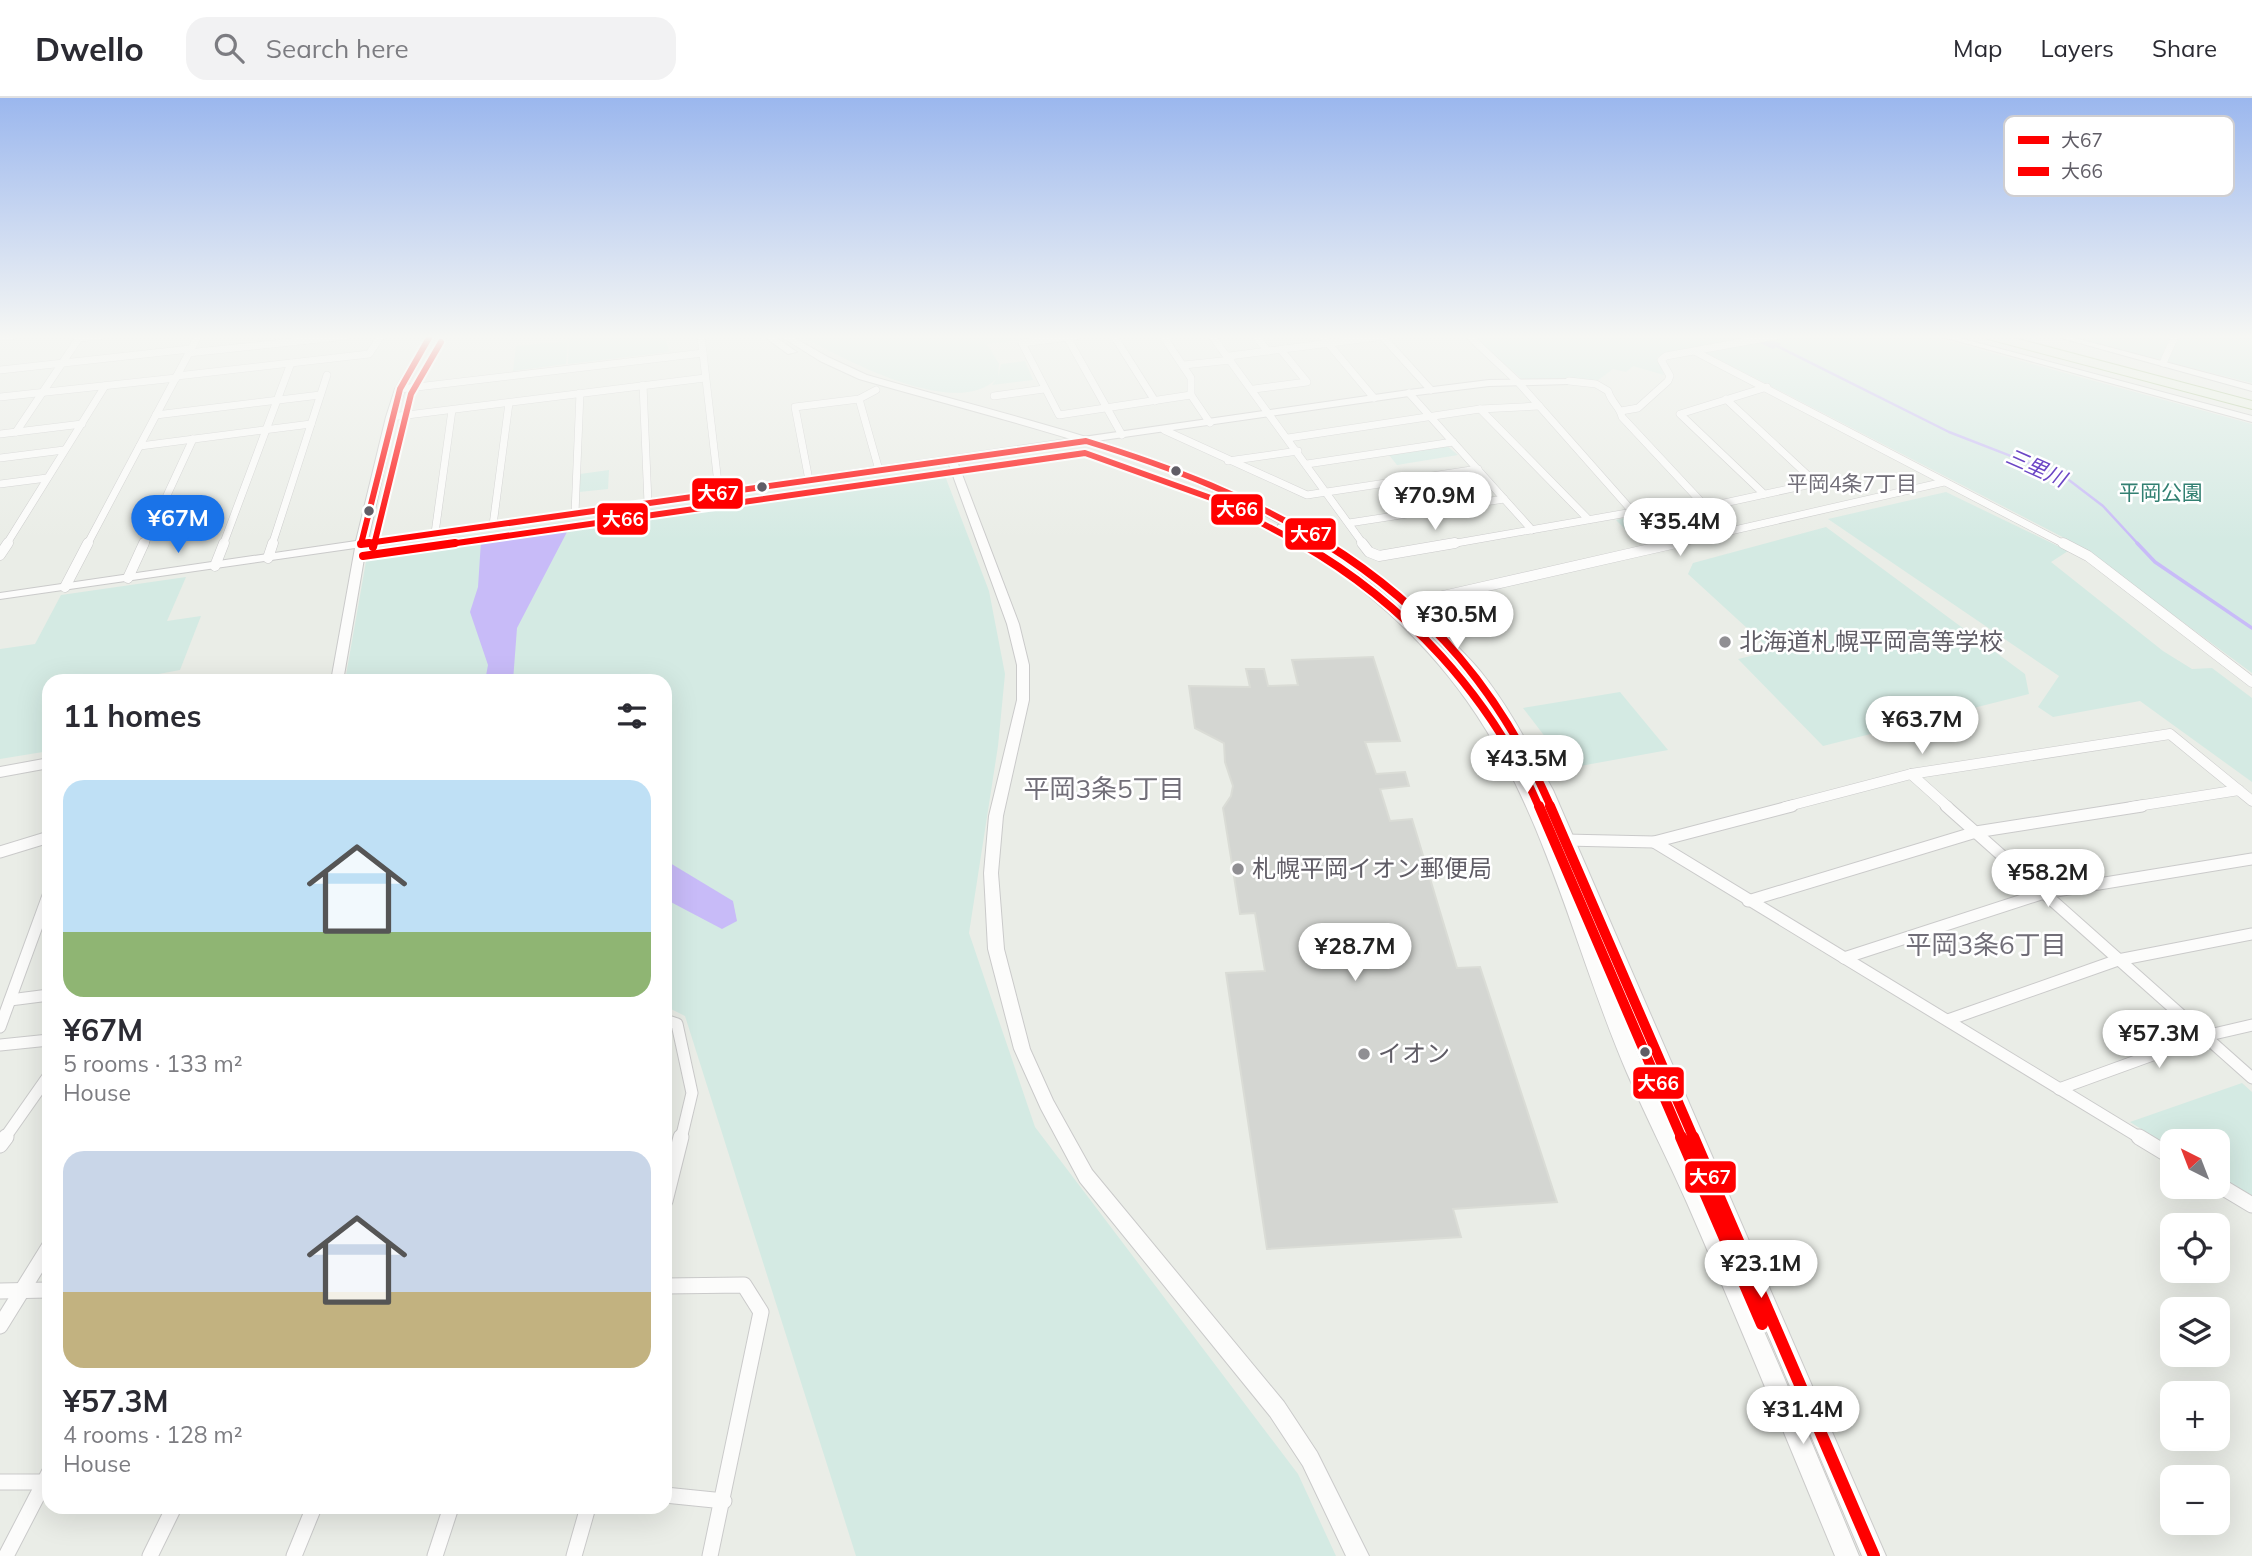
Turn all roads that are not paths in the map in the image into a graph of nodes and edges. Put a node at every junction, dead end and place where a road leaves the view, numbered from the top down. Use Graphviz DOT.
graph roads {
  1 [pos="36,404"];
  2 [pos="94,404"];
  3 [pos="162,404"];
  4 [pos="250,404"];
  5 [pos="275,404"];
  6 [pos="317,404"];
  7 [pos="395,404"];
  8 [pos="501,404"];
  9 [pos="509,404"];
  10 [pos="580,404"];
  11 [pos="644,404"];
  12 [pos="708,404"];
  13 [pos="823,404"];
  14 [pos="860,404"];
  15 [pos="926,404"];
  16 [pos="957,404"];
  17 [pos="1053,404"];
  18 [pos="1105,404"];
  19 [pos="1134,404"];
  20 [pos="1197,404"];
  21 [pos="1264,404"];
  22 [pos="1335,404"];
  23 [pos="1419,404"];
  24 [pos="1613,404"];
  25 [pos="1642,404"];
  26 [pos="1711,404"];
  27 [pos="1731,404"];
  28 [pos="1799,404"];
  29 [pos="2196,404"];
  30 [pos="1539,406"];
  31 [pos="1107,408"];
  32 [pos="1480,409"];
  33 [pos="453,410"];
  34 [pos="1621,411"];
  35 [pos="1270,414"];
  36 [pos="156,415"];
  37 [pos="1430,416"];
  38 [pos="391,418"];
  39 [pos="2252,419"];
  40 [pos="1210,423"];
  41 [pos="82,424"];
  42 [pos="311,424"];
  43 [pos="265,430"];
  44 [pos="1164,430"];
  45 [pos="16,432"];
  46 [pos="0,434"];
  47 [pos="1122,435"];
  48 [pos="1287,438"];
  49 [pos="193,439"];
  50 [pos="1086,441"];
  51 [pos="1453,442"];
  52 [pos="1069,444"];
  53 [pos="139,446"];
  54 [pos="64,450"];
  55 [pos="1298,451"];
  56 [pos="0,458"];
  57 [pos="952,460"];
  58 [pos="1228,461"];
  59 [pos="1307,464"];
  60 [pos="1478,469"];
  61 [pos="879,470"];
  62 [pos="47,478"];
  63 [pos="809,480"];
  64 [pos="1944,482"];
  65 [pos="0,484"];
  66 [pos="719,492"];
  67 [pos="1327,493"];
  68 [pos="1763,494"];
  69 [pos="1504,499"];
  70 [pos="648,503"];
  71 [pos="575,513"];
  72 [pos="1588,519"];
  73 [pos="1349,523"];
  74 [pos="493,525"];
  75 [pos="1532,530"];
  76 [pos="435,533"];
  77 [pos="361,544"];
  78 [pos="0,555"];
  79 [pos="268,558"];
  80 [pos="215,566"];
  81 [pos="128,578"];
  82 [pos="65,587"];
  83 [pos="0,596"];
  84 [pos="1408,604"];
  85 [pos="338,674"];
  86 [pos="2252,682"];
  87 [pos="42,764"];
  88 [pos="0,772"];
  89 [pos="1911,774"];
  90 [pos="2239,790"];
  91 [pos="2252,801"];
  92 [pos="1976,832"];
  93 [pos="42,839"];
  94 [pos="1565,840"];
  95 [pos="1654,842"];
  96 [pos="0,852"];
  97 [pos="2252,859"];
  98 [pos="2044,893"];
  99 [pos="1748,901"];
  100 [pos="42,912"];
  101 [pos="2252,934"];
  102 [pos="1844,958"];
  103 [pos="2118,960"];
  104 [pos="42,996"];
  105 [pos="10,1000"];
  106 [pos="1948,1020"];
  107 [pos="672,1022"];
  108 [pos="2252,1025"];
  109 [pos="0,1027"];
  110 [pos="2205,1036"];
  111 [pos="42,1041"];
  112 [pos="0,1045"];
  113 [pos="2252,1078"];
  114 [pos="42,1085"];
  115 [pos="2059,1089"];
  116 [pos="0,1145"];
  117 [pos="2160,1150"];
  118 [pos="672,1173"];
  119 [pos="2230,1192"];
  120 [pos="2252,1205"];
  121 [pos="42,1258"];
  122 [pos="672,1286"];
  123 [pos="42,1290"];
  124 [pos="0,1291"];
  125 [pos="22,1291"];
  126 [pos="0,1326"];
  127 [pos="42,1477"];
  128 [pos="0,1482"];
  129 [pos="42,1485"];
  130 [pos="672,1496"];
  131 [pos="724,1501"];
  132 [pos="171,1514"];
  133 [pos="311,1514"];
  134 [pos="449,1514"];
  135 [pos="586,1514"];
  136 [pos="6,1556"];
  137 [pos="150,1556"];
  138 [pos="294,1556"];
  139 [pos="435,1556"];
  140 [pos="574,1556"];
  141 [pos="710,1556"];
  142 [pos="1358,1556"];
  143 [pos="1847,1556"];
  144 [pos="1874,1556"];
  1 -- 45 [label="street"];
  2 -- 41 [label="street"];
  3 -- 36 [label="street"];
  4 -- 36 [label="street"];
  5 -- 43 [label="street"];
  6 -- 42 [label="street"];
  7 -- 38 [label="street"];
  8 -- 33 [label="street"];
  9 -- 74 [label="street"];
  10 -- 71 [label="street"];
  11 -- 70 [label="street"];
  12 -- 66 [label="street"];
  13 -- 63 [label="street"];
  14 -- 61 [label="street"];
  15 -- 52 [label="main road"];
  16 -- 50 [label="main road"];
  17 -- 31 [label="street"];
  18 -- 31 [label="street"];
  19 -- 31 [label="street"];
  20 -- 40 [label="street"];
  21 -- 35 [label="street"];
  22 -- 35 [label="street"];
  23 -- 37 [label="street"];
  24 -- 34 [label="street"];
  25 -- 34 [label="street"];
  26 -- 68 [label="street"];
  27 -- 68 [label="street"];
  28 -- 64 [label="street"];
  29 -- 39 [label="street"];
  30 -- 32 [label="street"];
  30 -- 72 [label="street"];
  31 -- 47 [label="street"];
  32 -- 37 [label="street"];
  32 -- 72 [label="street"];
  33 -- 38 [label="street"];
  33 -- 76 [label="street"];
  34 -- 68 [label="street"];
  35 -- 40 [label="street"];
  35 -- 48 [label="street"];
  36 -- 53 [label="street"];
  37 -- 48 [label="street"];
  37 -- 51 [label="street"];
  38 -- 77 [label="street"];
  40 -- 44 [label="street"];
  41 -- 45 [label="street"];
  41 -- 54 [label="street"];
  42 -- 43 [label="street"];
  42 -- 79 [label="street"];
  43 -- 49 [label="street"];
  43 -- 80 [label="street"];
  44 -- 47 [label="street"];
  44 -- 58 [label="street"];
  45 -- 46 [label="street"];
  47 -- 50 [label="street"];
  48 -- 55 [label="street"];
  49 -- 53 [label="street"];
  49 -- 81 [label="street"];
  50 -- 52 [label="street"];
  50 -- 84 [label="main road"];
  51 -- 59 [label="street"];
  51 -- 60 [label="street"];
  52 -- 57 [label="street"];
  52 -- 143 [label="main road"];
  53 -- 82 [label="street"];
  54 -- 56 [label="street"];
  54 -- 62 [label="street"];
  55 -- 58 [label="street"];
  55 -- 59 [label="street"];
  57 -- 61 [label="street"];
  57 -- 142 [label="street"];
  58 -- 67 [label="street"];
  59 -- 67 [label="street"];
  60 -- 67 [label="street"];
  60 -- 69 [label="street"];
  61 -- 63 [label="street"];
  62 -- 65 [label="street"];
  62 -- 78 [label="street"];
  63 -- 66 [label="street"];
  64 -- 84 [label="street"];
  64 -- 86 [label="street"];
  66 -- 70 [label="street"];
  67 -- 73 [label="street"];
  69 -- 73 [label="street"];
  69 -- 75 [label="street"];
  70 -- 71 [label="street"];
  71 -- 74 [label="street"];
  72 -- 75 [label="street"];
  73 -- 75 [label="street"];
  74 -- 76 [label="street"];
  76 -- 77 [label="street"];
  77 -- 79 [label="street"];
  77 -- 85 [label="street"];
  79 -- 80 [label="street"];
  80 -- 81 [label="street"];
  81 -- 82 [label="street"];
  82 -- 83 [label="street"];
  84 -- 94 [label="main road"];
  87 -- 88 [label="street"];
  89 -- 90 [label="street"];
  89 -- 92 [label="street"];
  89 -- 95 [label="street"];
  90 -- 91 [label="street"];
  90 -- 92 [label="street"];
  92 -- 98 [label="street"];
  92 -- 99 [label="street"];
  93 -- 96 [label="street"];
  94 -- 95 [label="street"];
  94 -- 144 [label="main road"];
  95 -- 99 [label="street"];
  97 -- 98 [label="street"];
  98 -- 102 [label="street"];
  98 -- 103 [label="street"];
  99 -- 102 [label="street"];
  100 -- 105 [label="street"];
  101 -- 103 [label="street"];
  102 -- 106 [label="street"];
  103 -- 106 [label="street"];
  103 -- 110 [label="street"];
  104 -- 105 [label="street"];
  105 -- 109 [label="street"];
  106 -- 115 [label="street"];
  107 -- 118 [label="street"];
  108 -- 110 [label="street"];
  110 -- 113 [label="street"];
  110 -- 115 [label="street"];
  111 -- 112 [label="street"];
  114 -- 116 [label="street"];
  115 -- 117 [label="street"];
  119 -- 120 [label="street"];
  121 -- 125 [label="street"];
  122 -- 131 [label="street"];
  123 -- 125 [label="street"];
  124 -- 125 [label="street"];
  125 -- 126 [label="street"];
  127 -- 128 [label="street"];
  129 -- 136 [label="street"];
  130 -- 131 [label="street"];
  131 -- 141 [label="street"];
  132 -- 137 [label="street"];
  133 -- 138 [label="street"];
  134 -- 139 [label="street"];
  135 -- 140 [label="street"];
}
